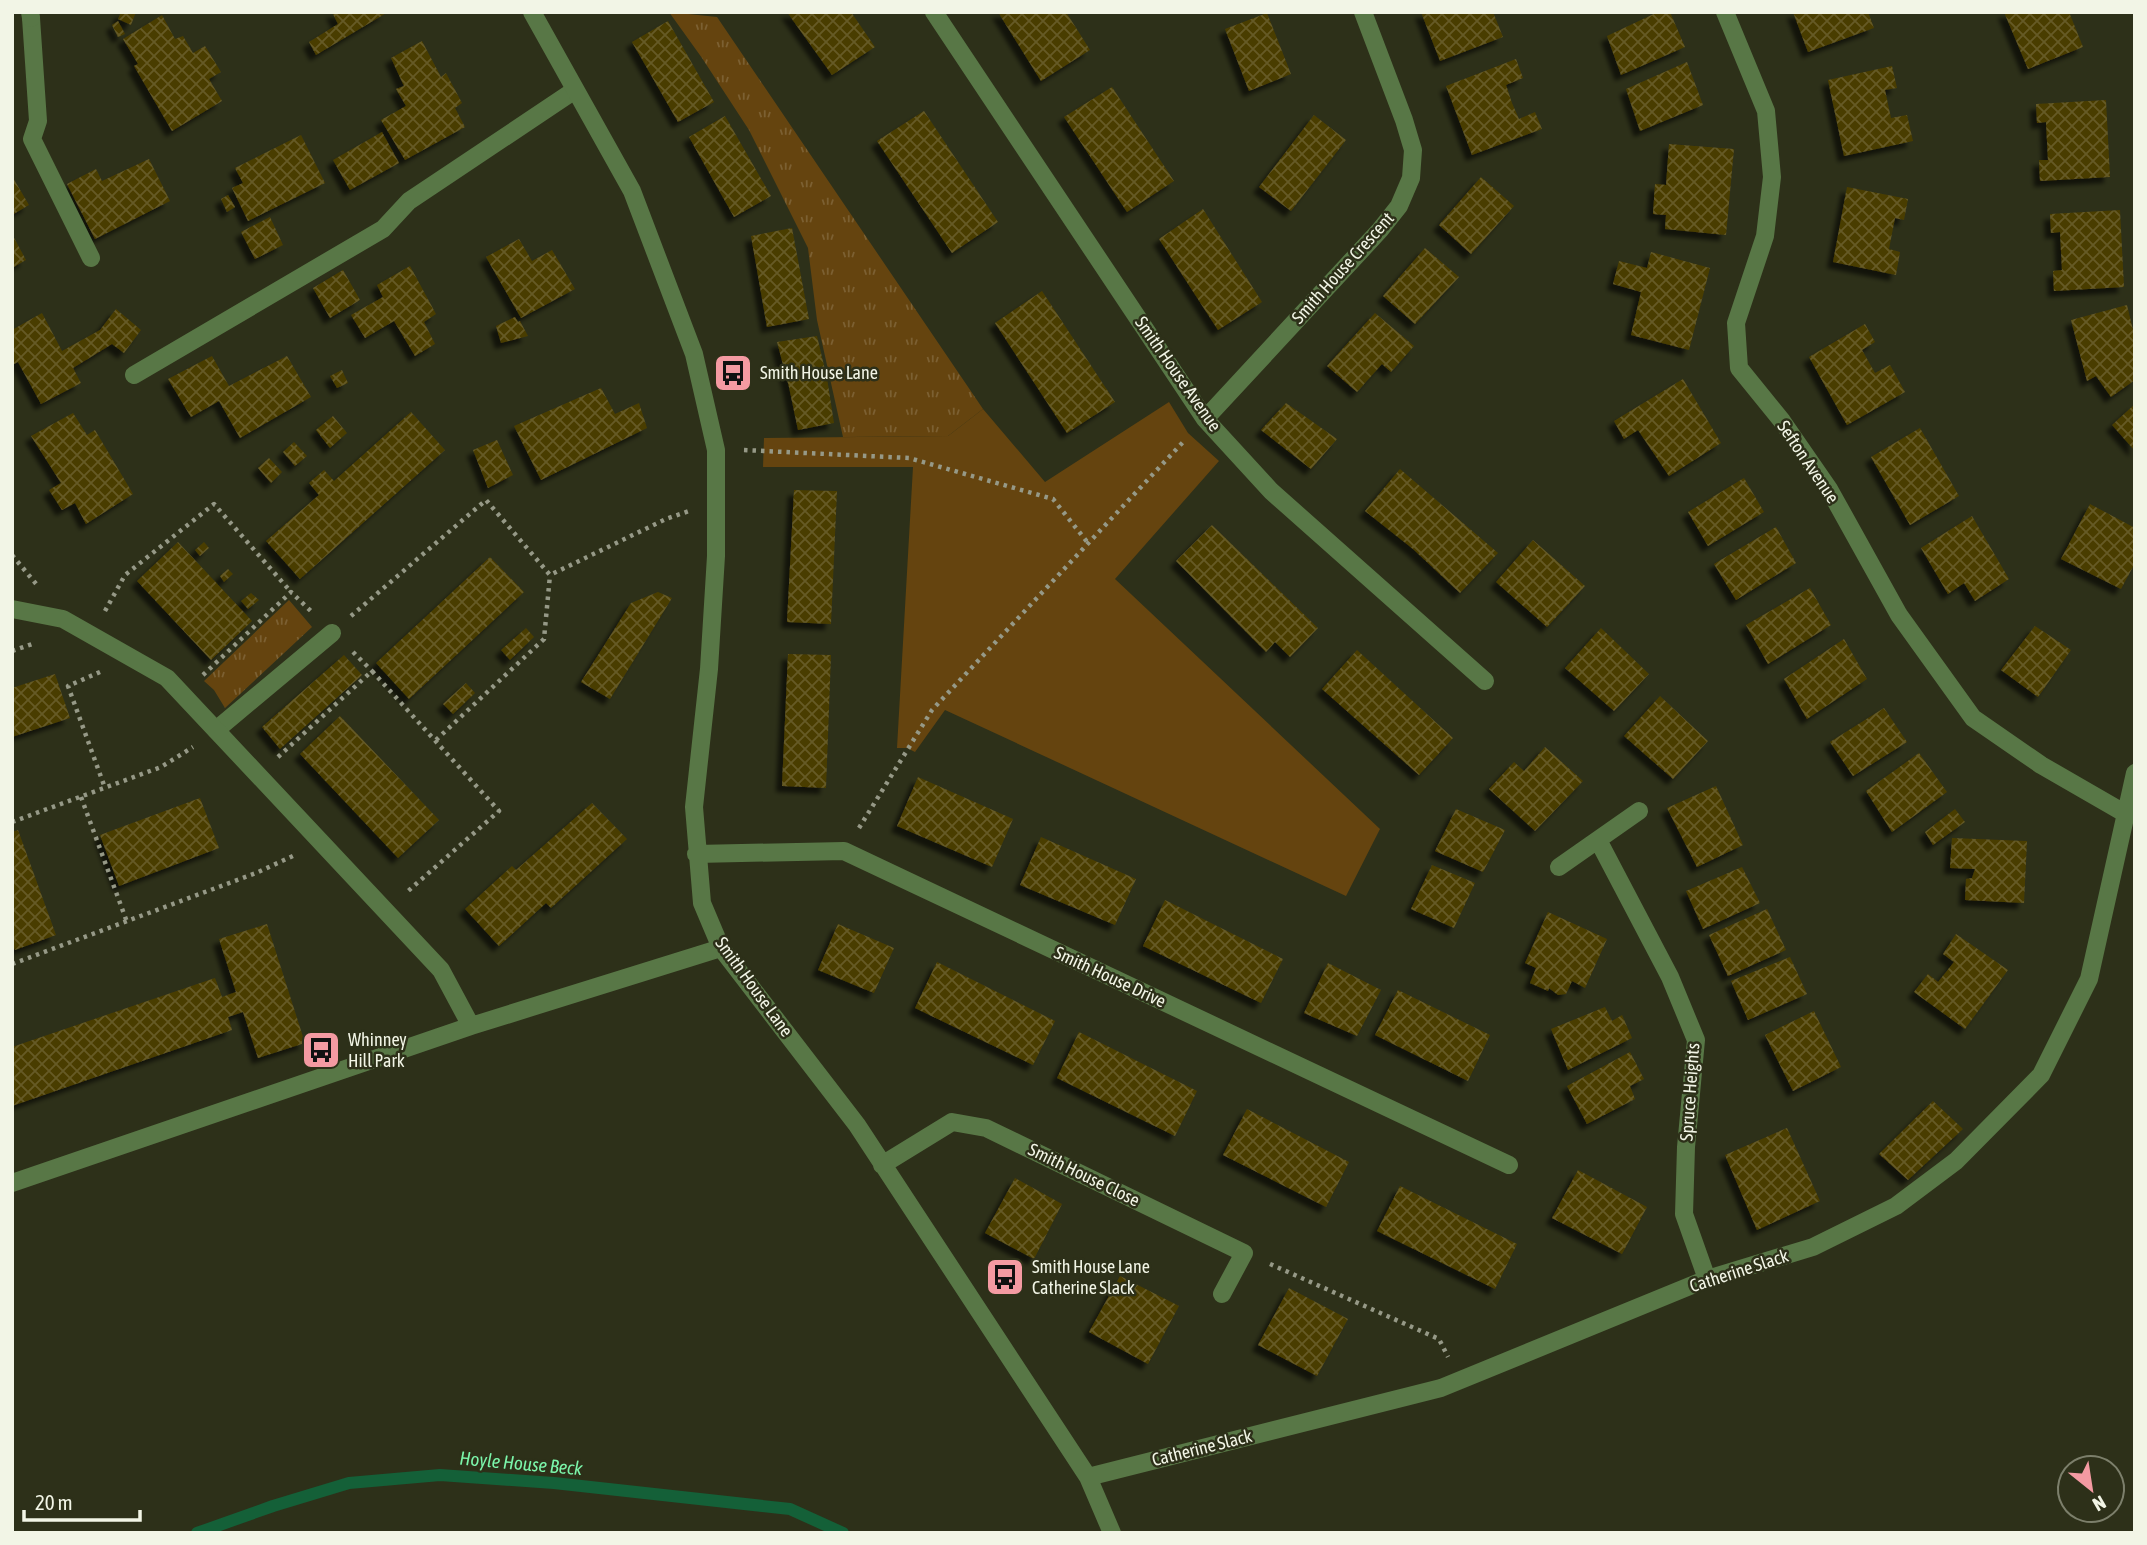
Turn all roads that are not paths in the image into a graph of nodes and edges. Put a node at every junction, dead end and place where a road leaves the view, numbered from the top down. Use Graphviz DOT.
graph roads {
  1 [pos="532,12"];
  2 [pos="934,12"];
  3 [pos="1363,12"];
  4 [pos="1725,12"];
  5 [pos="31,15"];
  6 [pos="575,90"];
  7 [pos="91,258"];
  8 [pos="134,374"];
  9 [pos="1205,419"];
  10 [pos="12,609"];
  11 [pos="332,633"];
  12 [pos="1485,681"];
  13 [pos="216,730"];
  14 [pos="2135,773"];
  15 [pos="1639,811"];
  16 [pos="2126,814"];
  17 [pos="1598,840"];
  18 [pos="696,854"];
  19 [pos="1559,867"];
  20 [pos="721,948"];
  21 [pos="471,1026"];
  22 [pos="882,1166"];
  23 [pos="1509,1166"];
  24 [pos="12,1183"];
  25 [pos="1707,1279"];
  26 [pos="1222,1294"];
  27 [pos="1088,1477"];
  28 [pos="1112,1533"];
  1 -- 6 [label="street, Smith House Lane"];
  2 -- 9 [label="street, Smith House Avenue"];
  3 -- 9 [label="street, Smith House Crescent"];
  4 -- 16 [label="street, Sefton Avenue"];
  5 -- 7 [label="street"];
  6 -- 8 [label="street"];
  6 -- 18 [label="street, Smith House Lane"];
  9 -- 12 [label="street, Smith House Avenue"];
  10 -- 13 [label="street"];
  11 -- 13 [label="street"];
  13 -- 21 [label="street"];
  14 -- 16 [label="street, Catherine Slack"];
  15 -- 17 [label="street"];
  16 -- 25 [label="street, Catherine Slack"];
  17 -- 19 [label="street"];
  17 -- 25 [label="street, Spruce Heights"];
  18 -- 20 [label="street, Smith House Lane"];
  18 -- 23 [label="street, Smith House Drive"];
  20 -- 21 [label="street"];
  20 -- 22 [label="street, Smith House Lane"];
  21 -- 24 [label="street"];
  22 -- 26 [label="street, Smith House Close"];
  22 -- 27 [label="street, Smith House Lane"];
  25 -- 27 [label="street, Catherine Slack"];
  27 -- 28 [label="street, Smith House Lane"];
}
